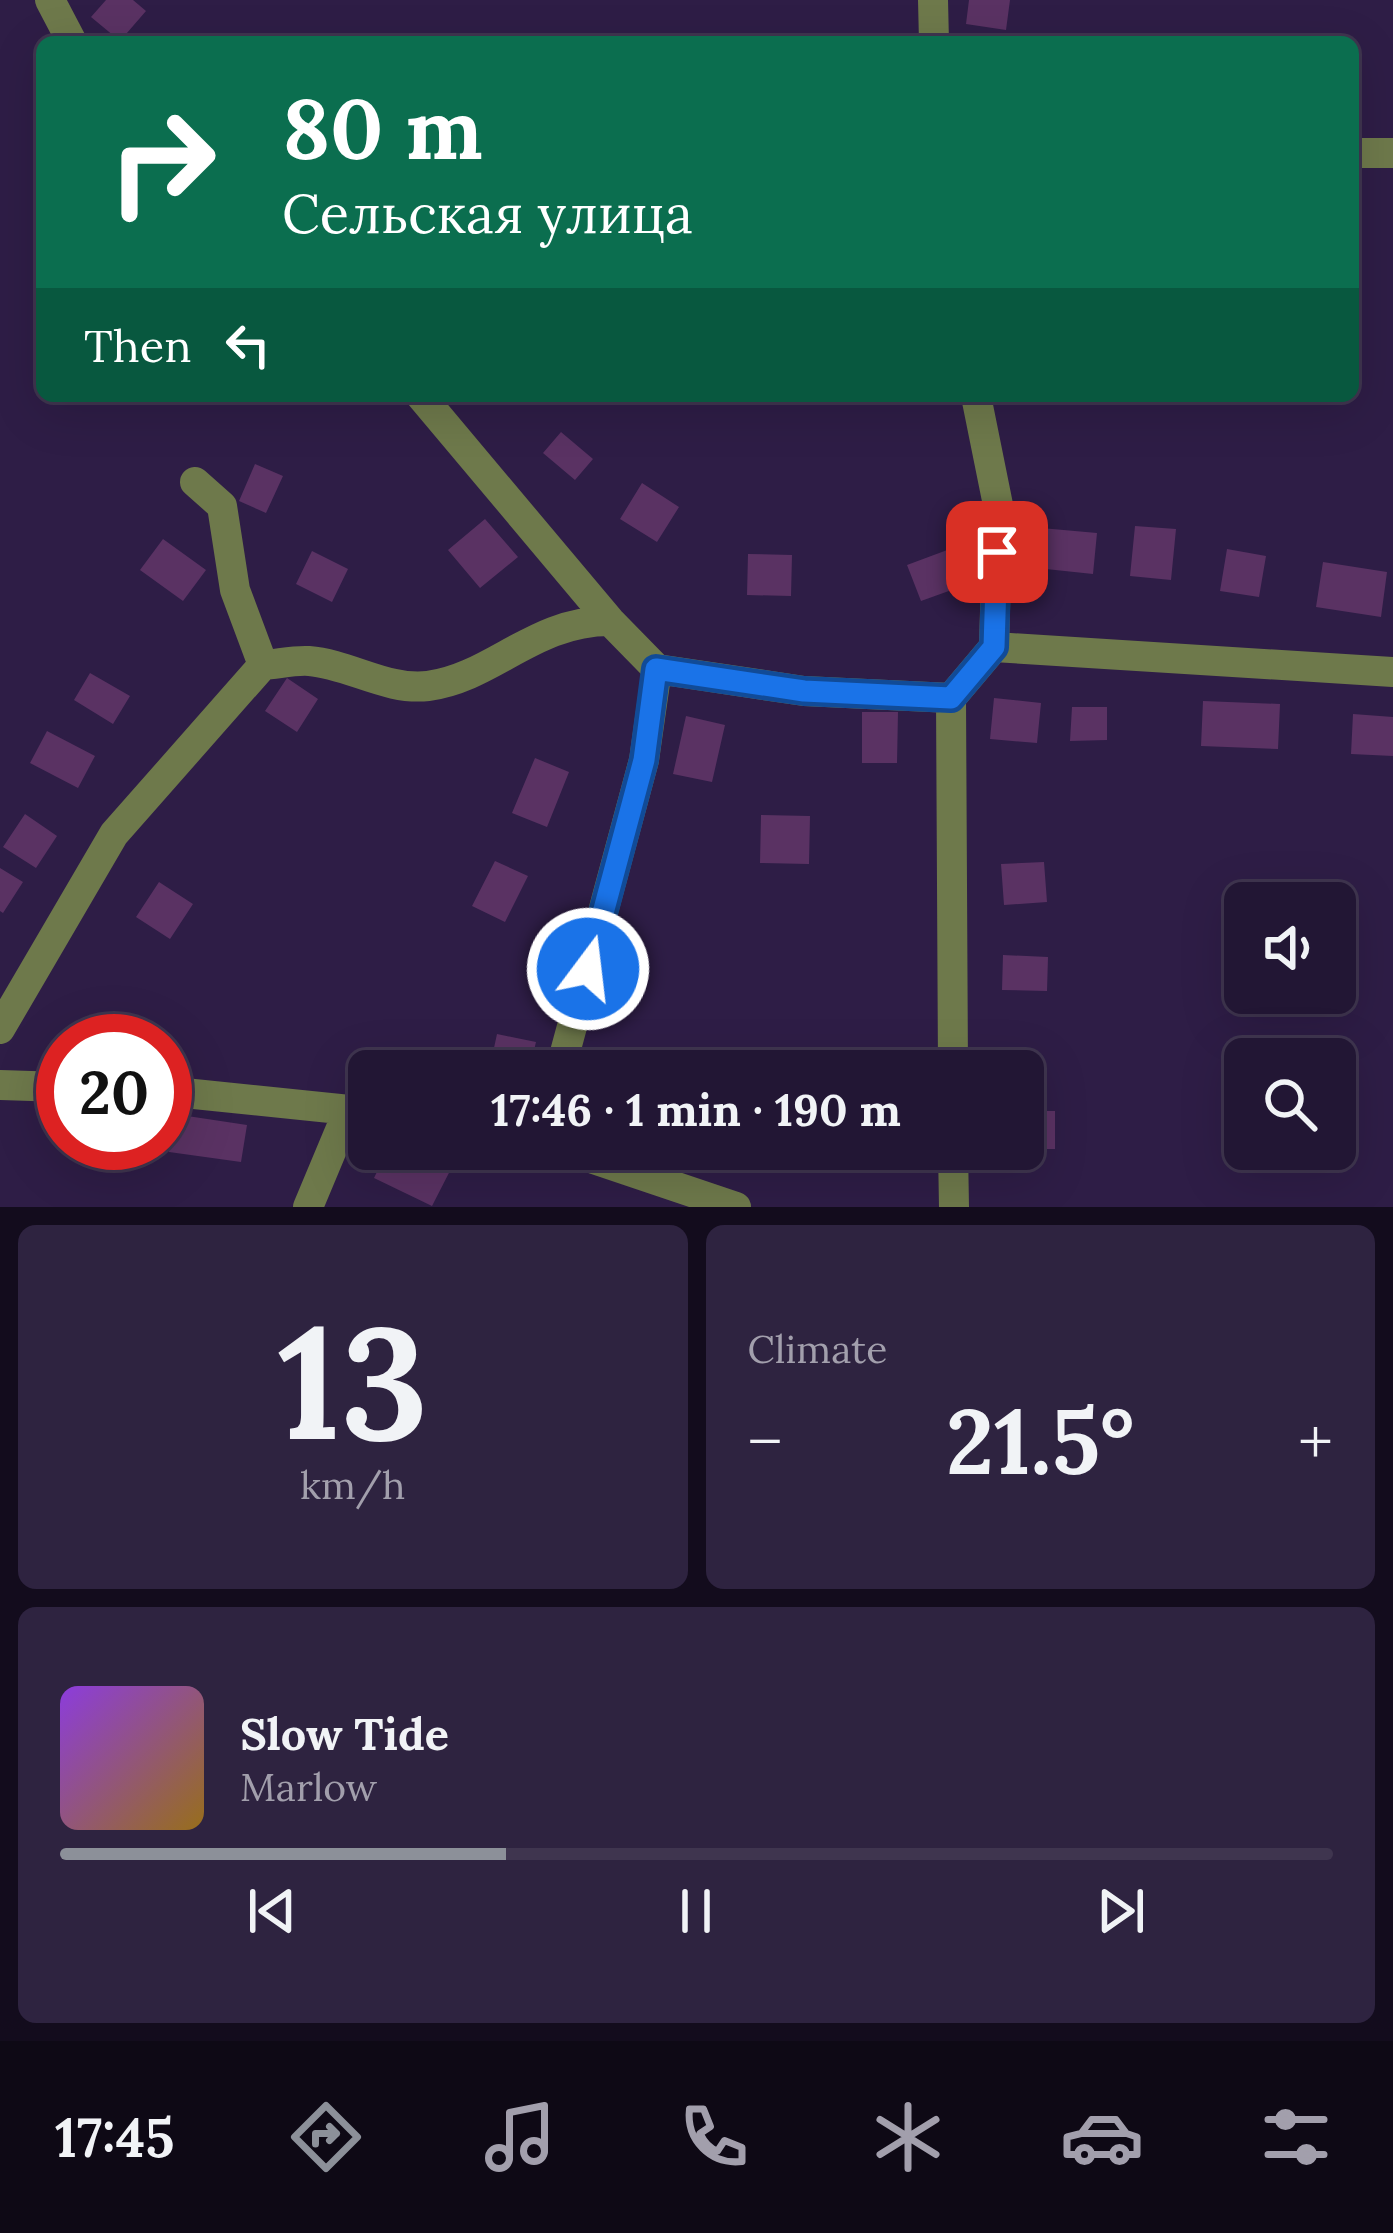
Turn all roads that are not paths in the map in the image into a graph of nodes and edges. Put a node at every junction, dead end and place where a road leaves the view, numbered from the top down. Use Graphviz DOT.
graph roads {
  1 [pos="50,0"];
  2 [pos="933,0"];
  3 [pos="69,36"];
  4 [pos="934,36"];
  5 [pos="1359,153"];
  6 [pos="1393,153"];
  7 [pos="427,402"];
  8 [pos="977,402"];
  9 [pos="195,482"];
  10 [pos="610,621"];
  11 [pos="994,647"];
  12 [pos="263,665"];
  13 [pos="656,669"];
  14 [pos="1393,671"];
  15 [pos="951,698"];
  16 [pos="0,1029"];
  17 [pos="566,1050"];
  18 [pos="953,1050"];
  19 [pos="0,1085"];
  20 [pos="36,1086"];
  21 [pos="192,1094"];
  22 [pos="348,1109"];
  23 [pos="348,1131"];
  24 [pos="626,1170"];
  25 [pos="953,1170"];
  26 [pos="308,1207"];
  27 [pos="736,1207"];
  28 [pos="954,1207"];
  1 -- 3 [label="street"];
  2 -- 4 [label="street"];
  5 -- 6 [label="street"];
  7 -- 10 [label="street"];
  8 -- 11 [label="street"];
  9 -- 12 [label="street"];
  10 -- 12 [label="street"];
  10 -- 13 [label="street"];
  11 -- 14 [label="street"];
  11 -- 15 [label="street"];
  12 -- 16 [label="street"];
  13 -- 15 [label="street"];
  13 -- 17 [label="street"];
  15 -- 18 [label="street"];
  19 -- 20 [label="street"];
  21 -- 22 [label="street"];
  23 -- 26 [label="street"];
  24 -- 27 [label="street"];
  25 -- 28 [label="street"];
}
